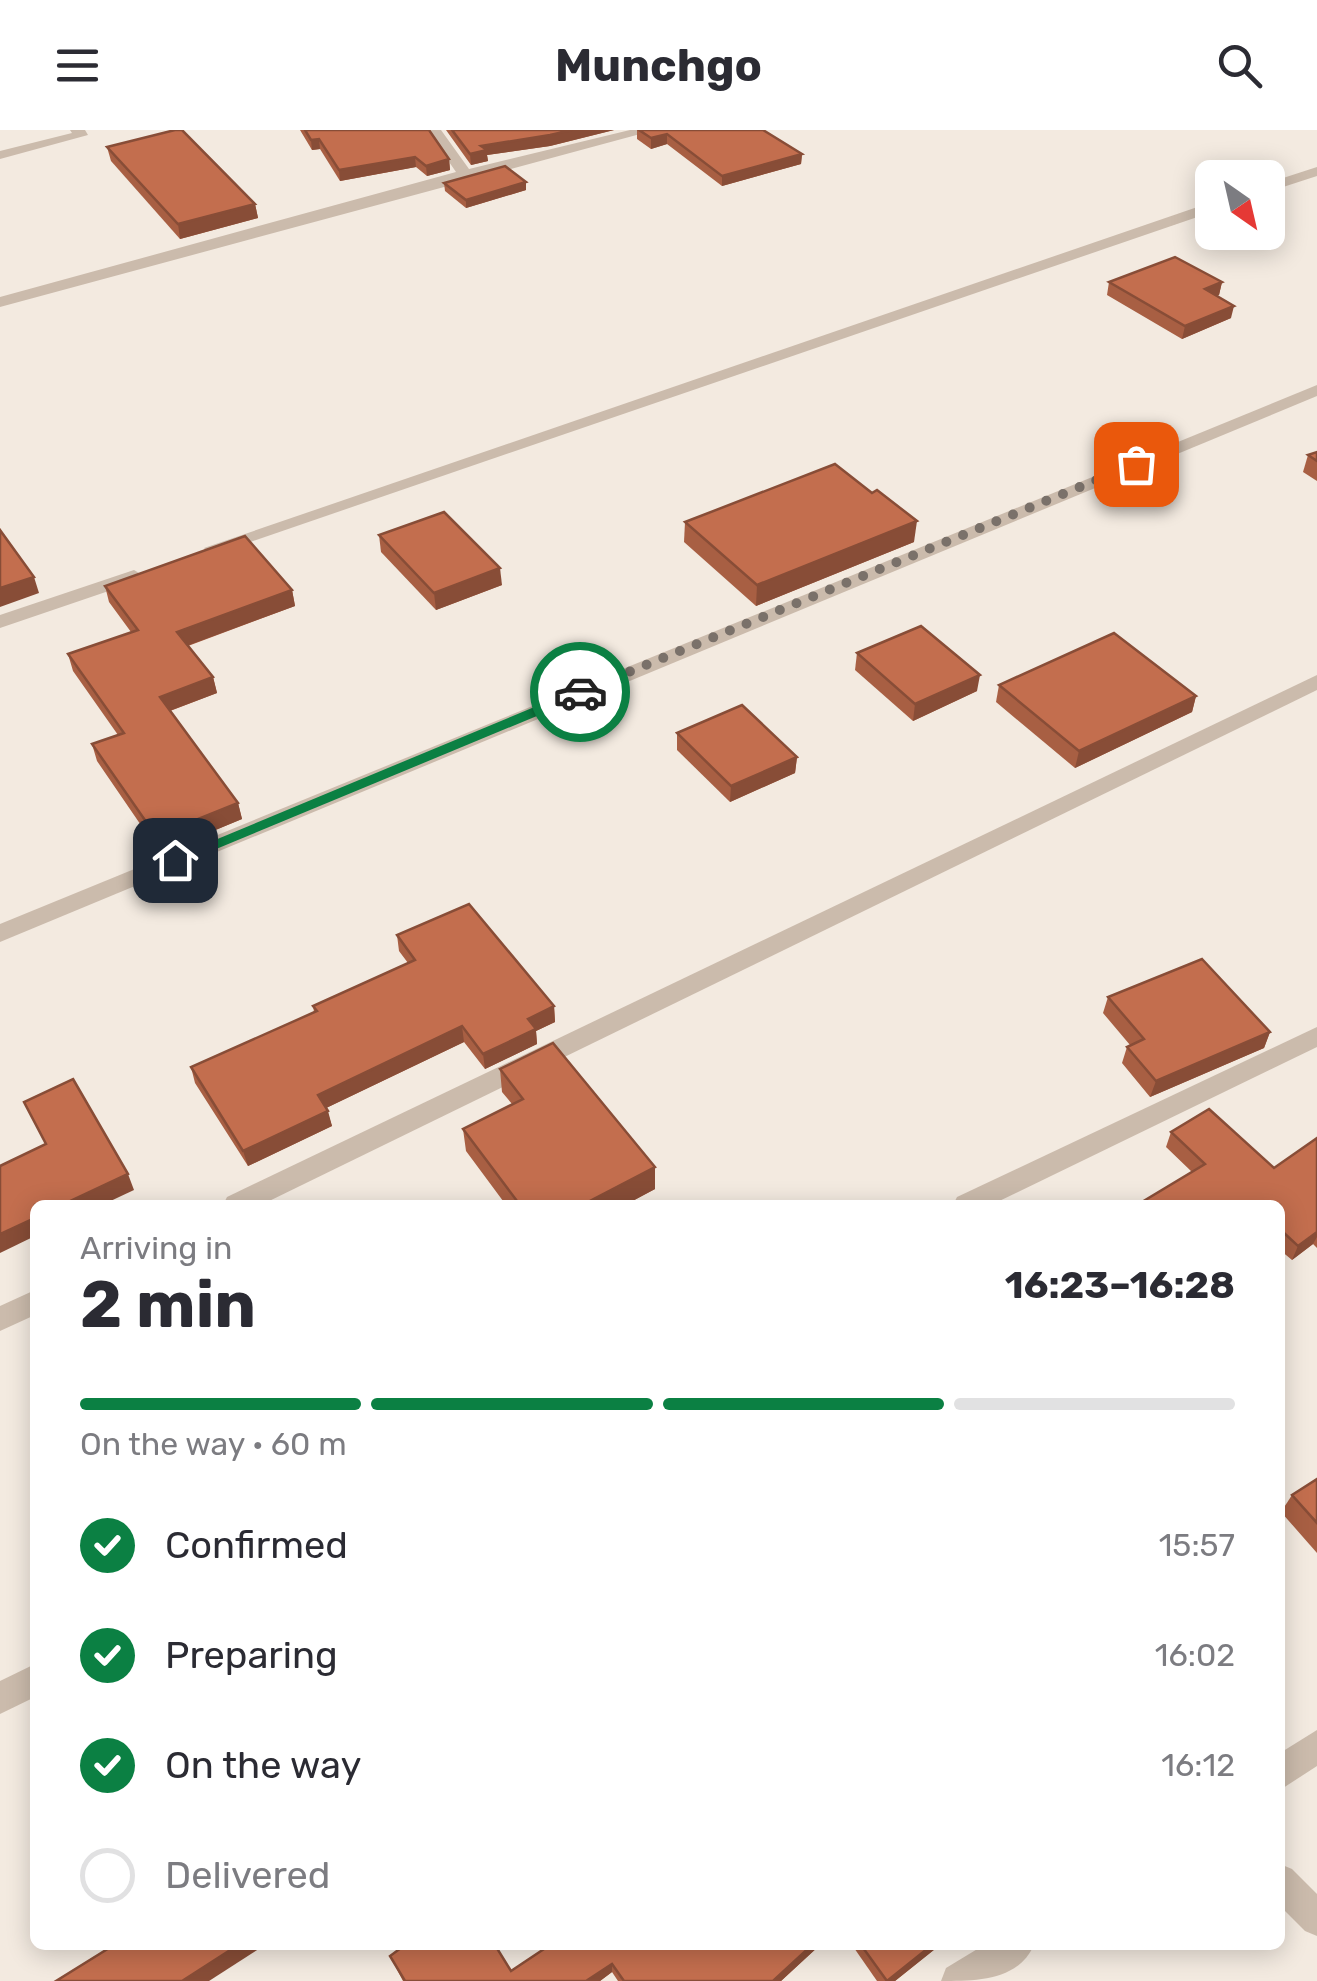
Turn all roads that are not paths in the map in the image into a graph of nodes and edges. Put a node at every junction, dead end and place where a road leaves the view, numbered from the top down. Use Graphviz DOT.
graph roads {
  1 [pos="78,130"];
  2 [pos="434,130"];
  3 [pos="648,130"];
  4 [pos="583,137"];
  5 [pos="0,155"];
  6 [pos="1317,171"];
  7 [pos="465,174"];
  8 [pos="1285,182"];
  9 [pos="1195,213"];
  10 [pos="0,302"];
  11 [pos="1317,390"];
  12 [pos="204,552"];
  13 [pos="148,571"];
  14 [pos="0,622"];
  15 [pos="1317,682"];
  16 [pos="0,933"];
  17 [pos="1317,1036"];
  18 [pos="246,1200"];
  19 [pos="976,1200"];
  20 [pos="30,1304"];
  21 [pos="0,1319"];
  22 [pos="30,1683"];
  23 [pos="0,1698"];
  24 [pos="1317,1746"];
  25 [pos="1285,1768"];
  26 [pos="1285,1885"];
  27 [pos="1317,1919"];
  28 [pos="1008,1950"];
  29 [pos="959,1981"];
  1 -- 5 [label="street"];
  2 -- 7 [label="street"];
  3 -- 4 [label="street"];
  4 -- 7 [label="street"];
  6 -- 8 [label="street"];
  7 -- 10 [label="street"];
  9 -- 12 [label="street"];
  11 -- 16 [label="street"];
  13 -- 14 [label="street"];
  15 -- 18 [label="street"];
  17 -- 19 [label="street"];
  20 -- 21 [label="street"];
  22 -- 23 [label="street"];
  24 -- 25 [label="street"];
  26 -- 27 [label="street"];
  28 -- 29 [label="street"];
}
